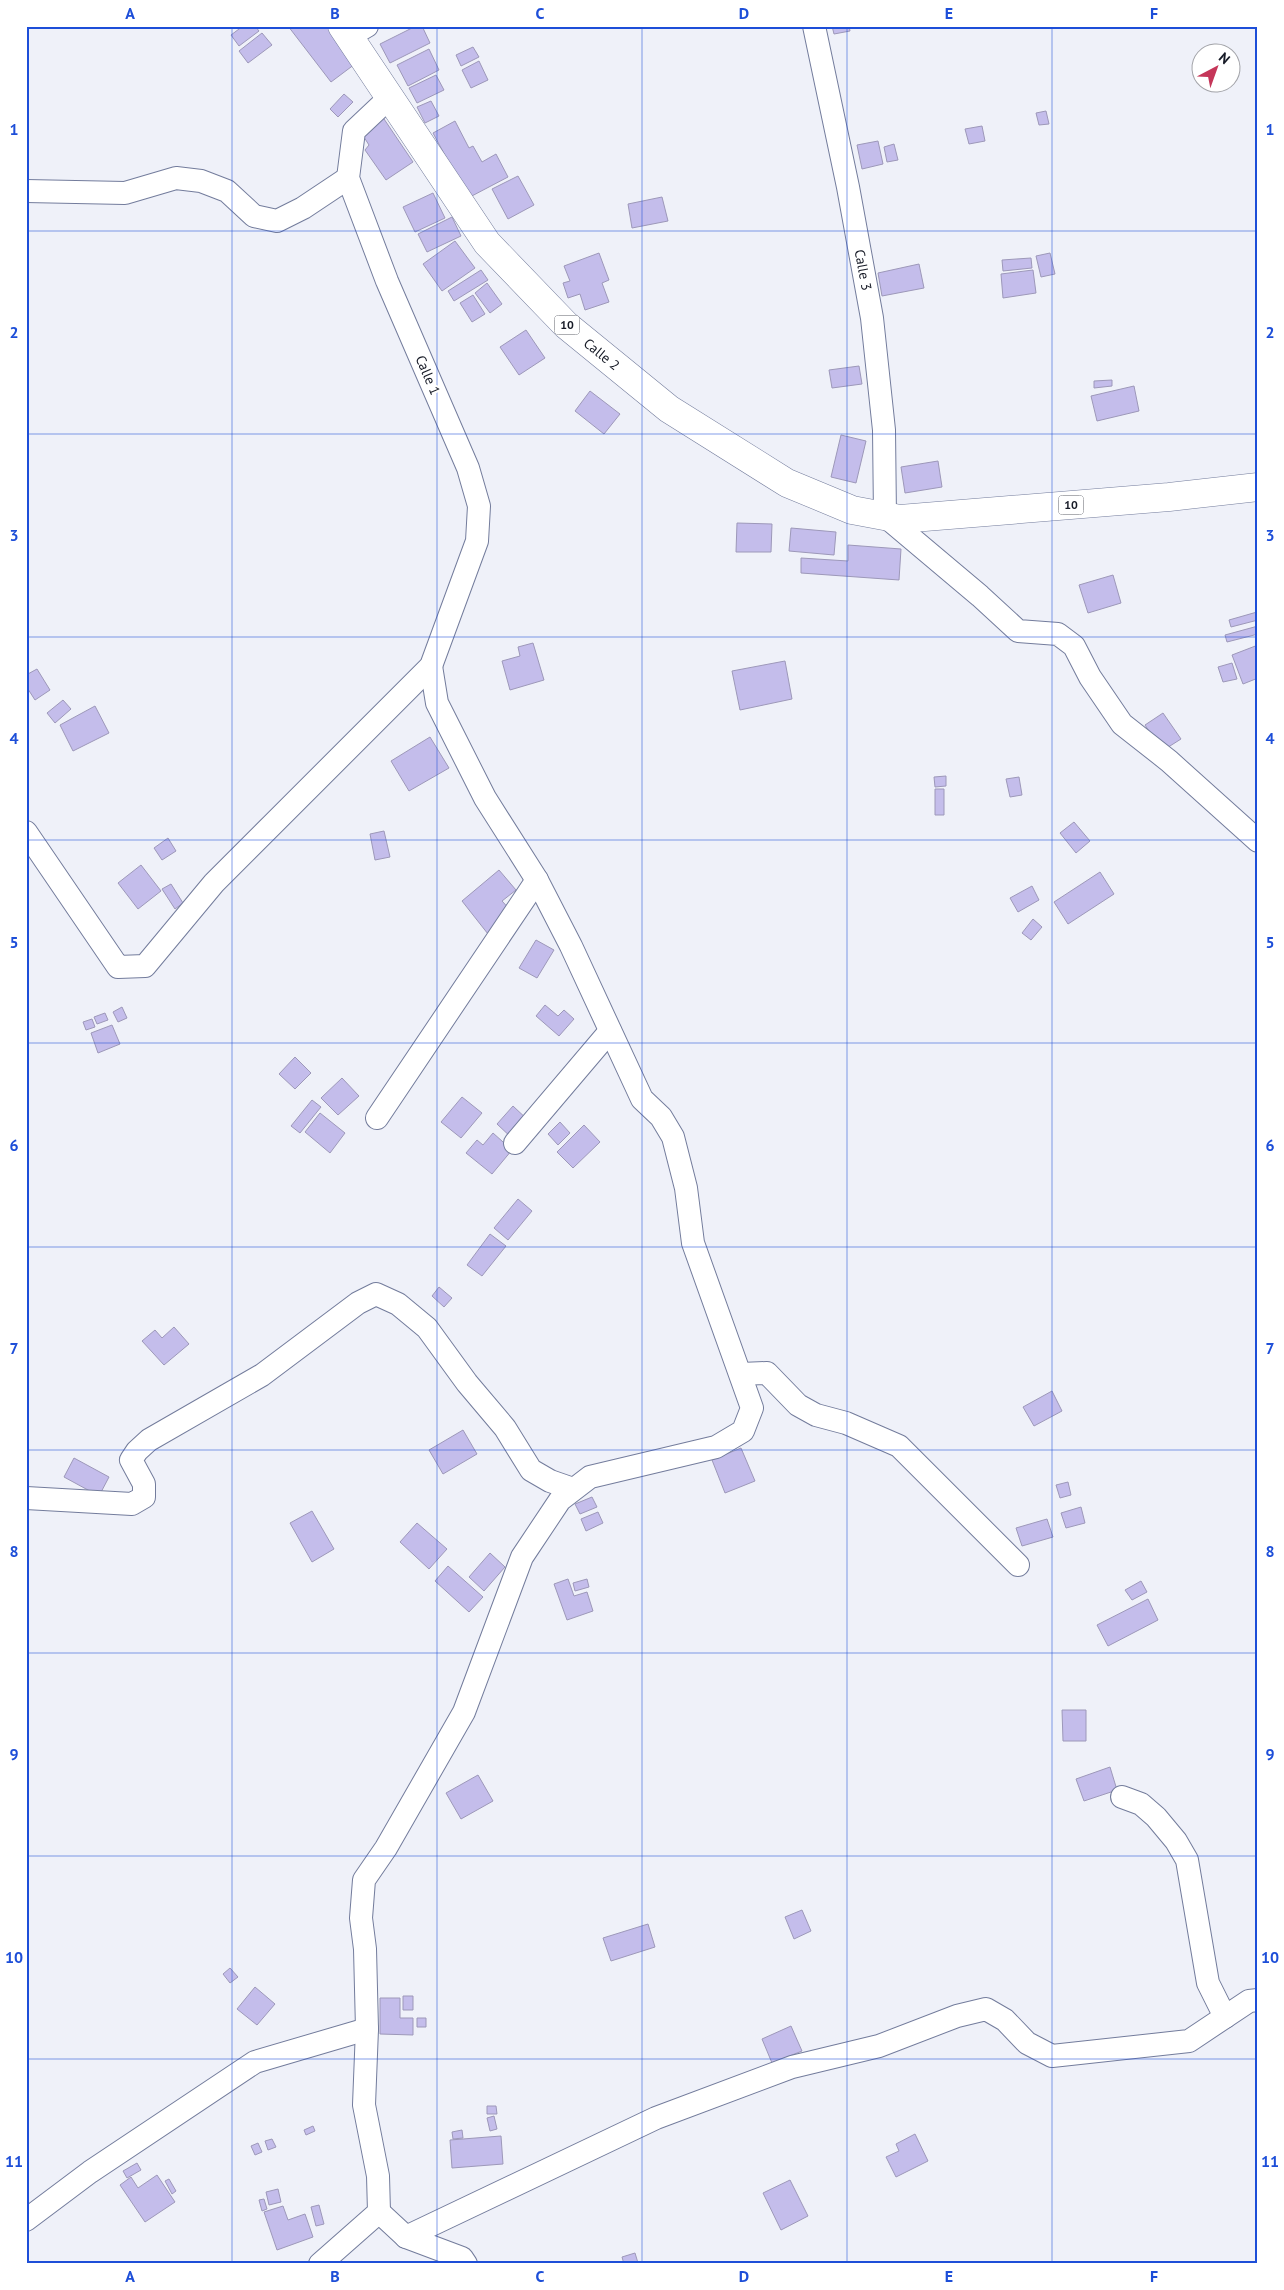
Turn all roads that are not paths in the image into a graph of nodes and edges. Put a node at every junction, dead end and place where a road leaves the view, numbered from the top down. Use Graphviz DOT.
graph roads {
  1 [pos="814,26"];
  2 [pos="353,30"];
  3 [pos="389,98"];
  4 [pos="348,178"];
  5 [pos="26,191"];
  6 [pos="1256,486"];
  7 [pos="885,516"];
  8 [pos="431,666"];
  9 [pos="26,832"];
  10 [pos="1258,840"];
  11 [pos="537,880"];
  12 [pos="610,1031"];
  13 [pos="378,1118"];
  14 [pos="515,1143"];
  15 [pos="740,1374"];
  16 [pos="573,1489"];
  17 [pos="26,1498"];
  18 [pos="1018,1565"];
  19 [pos="1122,1797"];
  20 [pos="1258,2000"];
  21 [pos="1225,2016"];
  22 [pos="367,2029"];
  23 [pos="379,2212"];
  24 [pos="26,2220"];
  25 [pos="406,2237"];
  26 [pos="320,2264"];
  27 [pos="466,2264"];
  1 -- 7 [label="street, Calle 3"];
  2 -- 3 [label="main road, Calle 2 / 10"];
  3 -- 4 [label="street, Calle 1"];
  3 -- 7 [label="main road, Calle 2 / 10"];
  4 -- 5 [label="street"];
  4 -- 8 [label="street, Calle 1"];
  6 -- 7 [label="main road, 10"];
  7 -- 10 [label="street"];
  8 -- 9 [label="street"];
  8 -- 11 [label="street"];
  11 -- 12 [label="street"];
  11 -- 13 [label="street"];
  12 -- 14 [label="street"];
  12 -- 15 [label="street"];
  15 -- 16 [label="street"];
  15 -- 18 [label="street"];
  16 -- 17 [label="street"];
  16 -- 22 [label="street"];
  19 -- 21 [label="street"];
  20 -- 21 [label="street"];
  21 -- 25 [label="street"];
  22 -- 23 [label="street"];
  22 -- 24 [label="street"];
  23 -- 25 [label="street"];
  23 -- 26 [label="street"];
  25 -- 27 [label="street"];
}
